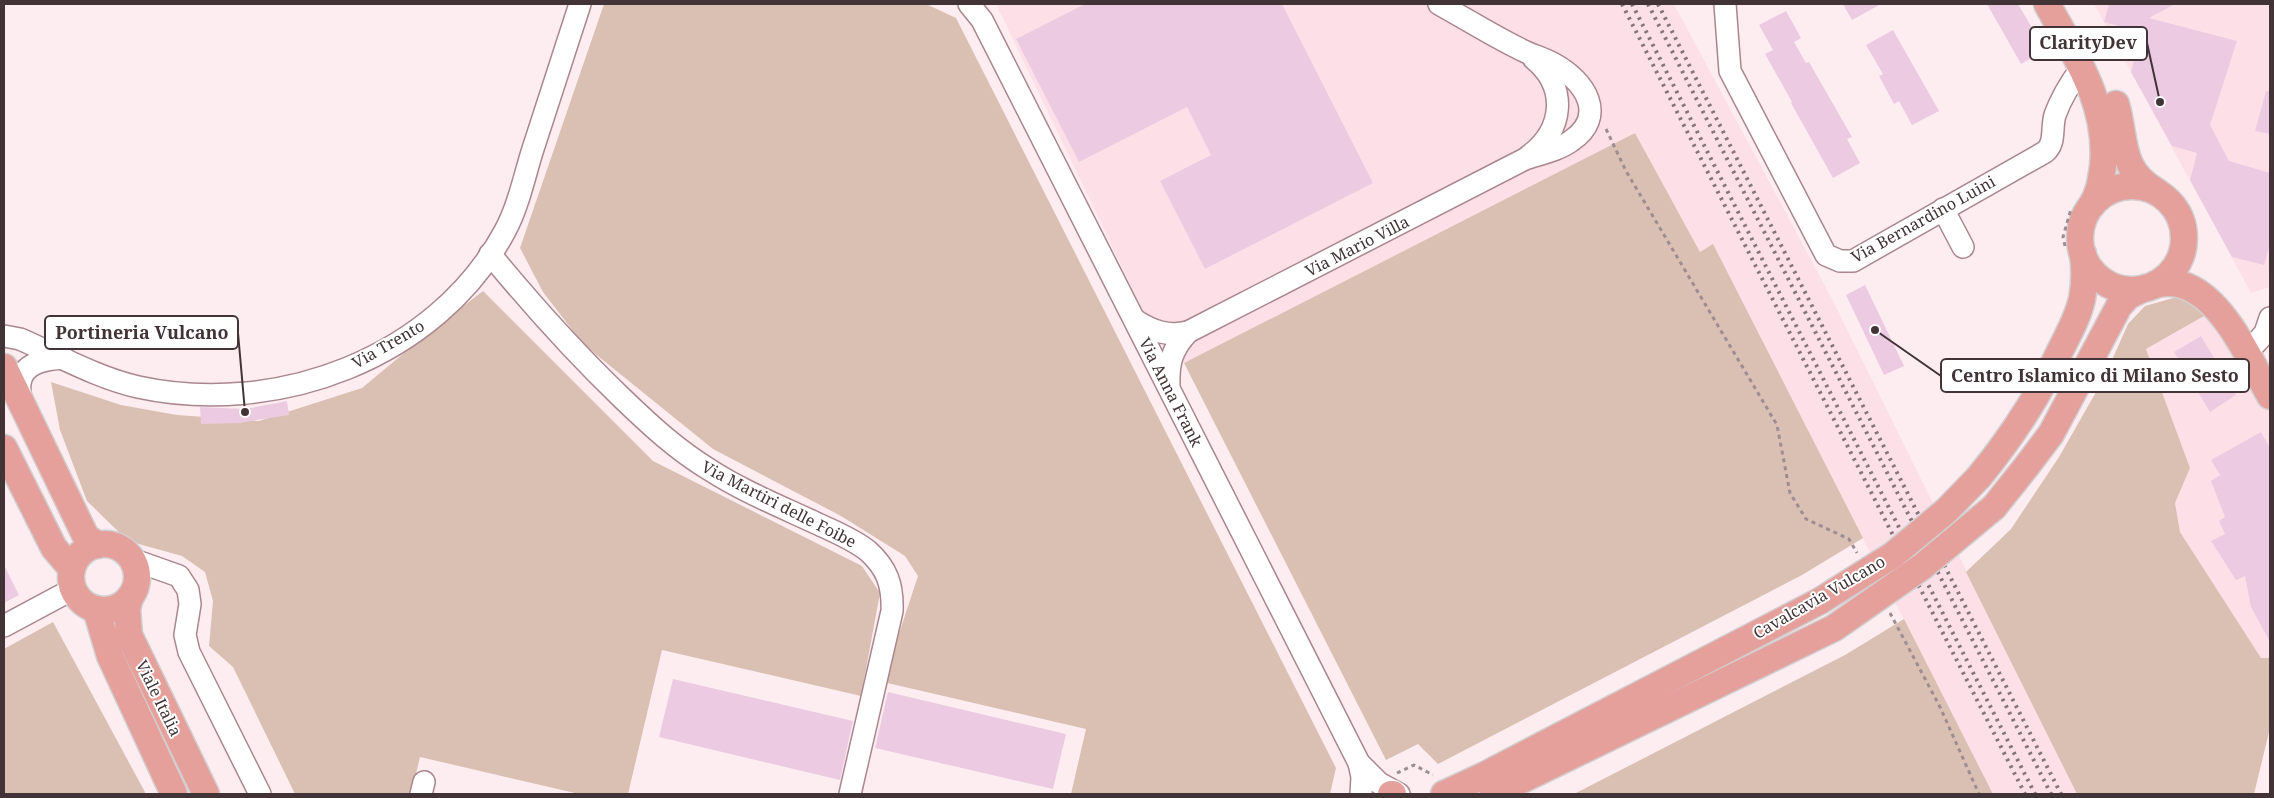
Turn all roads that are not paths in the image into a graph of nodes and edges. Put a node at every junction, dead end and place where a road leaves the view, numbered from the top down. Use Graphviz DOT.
graph roads {
  1 [pos="580,4"];
  2 [pos="969,4"];
  3 [pos="1439,4"];
  4 [pos="1725,4"];
  5 [pos="2047,4"];
  6 [pos="2067,4"];
  7 [pos="980,12"];
  8 [pos="1526,52"];
  9 [pos="2082,68"];
  10 [pos="1525,159"];
  11 [pos="2157,191"];
  12 [pos="2082,205"];
  13 [pos="1943,209"];
  14 [pos="2184,241"];
  15 [pos="1963,247"];
  16 [pos="2074,250"];
  17 [pos="490,254"];
  18 [pos="2149,287"];
  19 [pos="2270,318"];
  20 [pos="1135,320"];
  21 [pos="1188,332"];
  22 [pos="4,336"];
  23 [pos="2256,343"];
  24 [pos="64,358"];
  25 [pos="4,367"];
  26 [pos="2270,367"];
  27 [pos="1169,388"];
  28 [pos="2270,396"];
  29 [pos="21,404"];
  30 [pos="4,448"];
  31 [pos="98,545"];
  32 [pos="133,578"];
  33 [pos="72,579"];
  34 [pos="96,609"];
  35 [pos="4,626"];
  36 [pos="1359,763"];
  37 [pos="1442,783"];
  38 [pos="171,790"];
  39 [pos="1393,790"];
  40 [pos="206,794"];
  41 [pos="260,794"];
  42 [pos="850,794"];
  43 [pos="1361,794"];
  44 [pos="1493,794"];
  1 -- 17 [label="street, Via Trento"];
  2 -- 7 [label="street, Via Anna Frank"];
  3 -- 8 [label="street, Via Mario Villa"];
  4 -- 13 [label="street, Via Bernardino Luini"];
  5 -- 9 [label="main road"];
  6 -- 11 [label="main road"];
  7 -- 20 [label="street, Via Anna Frank"];
  8 -- 10 [label="street, Via Mario Villa"];
  8 -- 10 [label="street, Via Mario Villa"];
  9 -- 12 [label="main road"];
  9 -- 13 [label="street, Via Bernardino Luini"];
  10 -- 21 [label="street, Via Mario Villa"];
  11 -- 12 [label="main road"];
  11 -- 14 [label="main road"];
  12 -- 16 [label="main road"];
  13 -- 15 [label="street"];
  14 -- 18 [label="main road"];
  14 -- 23 [label="main road"];
  16 -- 18 [label="main road"];
  16 -- 37 [label="main road, Cavalcavia Vulcano, bridge"];
  17 -- 24 [label="street, Via Trento"];
  17 -- 42 [label="street, Via Martiri delle Foibe"];
  18 -- 28 [label="main road"];
  18 -- 44 [label="main road, Cavalcavia Vulcano, bridge"];
  19 -- 23 [label="street"];
  20 -- 21 [label="street, Via Mario Villa"];
  20 -- 27 [label="street, Via Anna Frank"];
  21 -- 27 [label="street, Via Mario Villa"];
  22 -- 24 [label="street, Via Trento"];
  23 -- 26 [label="main road"];
  24 -- 29 [label="street"];
  25 -- 29 [label="main road"];
  27 -- 36 [label="street, Via Anna Frank"];
  29 -- 31 [label="main road"];
  30 -- 33 [label="main road"];
  31 -- 32 [label="main road"];
  31 -- 33 [label="main road"];
  32 -- 34 [label="main road"];
  32 -- 40 [label="main road, Viale Italia"];
  32 -- 41 [label="street"];
  33 -- 34 [label="main road"];
  33 -- 35 [label="street"];
  34 -- 38 [label="main road, Viale Italia"];
  36 -- 39 [label="street, Via Anna Frank"];
  36 -- 43 [label="street, Via Anna Frank"];
}
